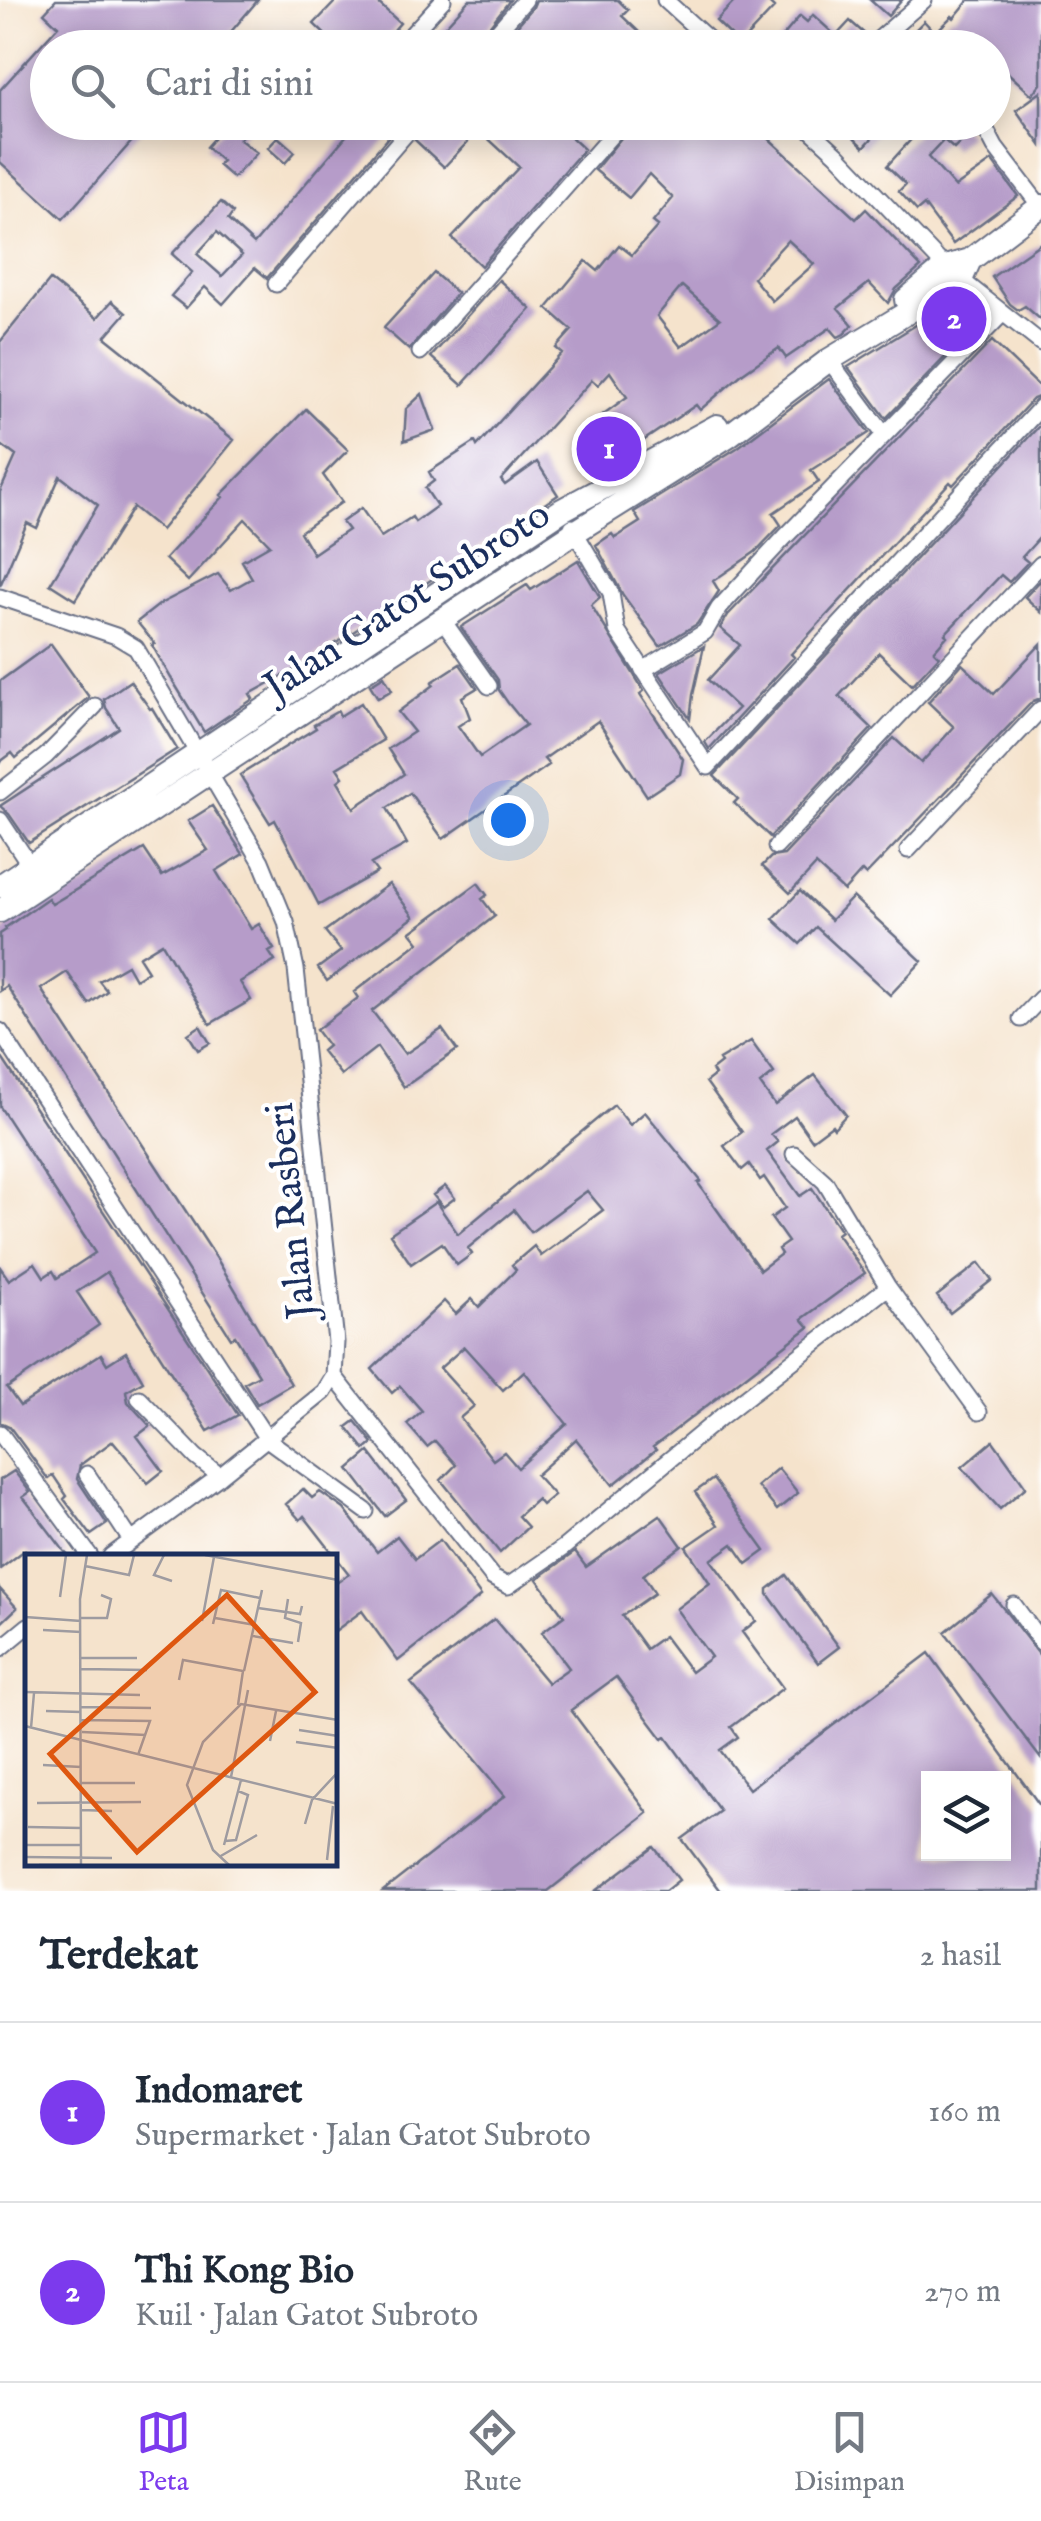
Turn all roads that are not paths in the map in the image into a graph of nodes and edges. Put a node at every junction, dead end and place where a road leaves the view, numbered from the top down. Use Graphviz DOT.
graph roads {
  1 [pos="443,0"];
  2 [pos="525,0"];
  3 [pos="924,0"];
  4 [pos="673,2"];
  5 [pos="416,30"];
  6 [pos="498,30"];
  7 [pos="699,30"];
  8 [pos="890,30"];
  9 [pos="400,140"];
  10 [pos="607,140"];
  11 [pos="822,140"];
  12 [pos="991,140"];
  13 [pos="1041,206"];
  14 [pos="959,269"];
  15 [pos="276,284"];
  16 [pos="1003,312"];
  17 [pos="1041,343"];
  18 [pos="420,352"];
  19 [pos="830,360"];
  20 [pos="1041,407"];
  21 [pos="724,430"];
  22 [pos="883,433"];
  23 [pos="562,510"];
  24 [pos="575,532"];
  25 [pos="1041,564"];
  26 [pos="0,596"];
  27 [pos="442,619"];
  28 [pos="643,670"];
  29 [pos="489,686"];
  30 [pos="95,706"];
  31 [pos="1041,709"];
  32 [pos="202,763"];
  33 [pos="0,792"];
  34 [pos="0,820"];
  35 [pos="776,847"];
  36 [pos="908,850"];
  37 [pos="30,865"];
  38 [pos="0,886"];
  39 [pos="0,911"];
  40 [pos="1041,998"];
  41 [pos="1021,1019"];
  42 [pos="0,1031"];
  43 [pos="794,1154"];
  44 [pos="888,1287"];
  45 [pos="334,1376"];
  46 [pos="139,1398"];
  47 [pos="979,1412"];
  48 [pos="0,1433"];
  49 [pos="267,1440"];
  50 [pos="88,1474"];
  51 [pos="220,1476"];
  52 [pos="366,1511"];
  53 [pos="130,1539"];
  54 [pos="89,1554"];
  55 [pos="113,1554"];
  56 [pos="1014,1606"];
  57 [pos="25,1628"];
  58 [pos="1041,1642"];
  59 [pos="0,1649"];
  1 -- 5 [label="street"];
  2 -- 6 [label="street"];
  3 -- 8 [label="street"];
  4 -- 7 [label="street"];
  9 -- 15 [label="street"];
  10 -- 18 [label="street"];
  11 -- 14 [label="street"];
  12 -- 13 [label="street"];
  13 -- 14 [label="main road, Jalan Gatot Subroto"];
  14 -- 16 [label="street"];
  14 -- 19 [label="main road, Jalan Gatot Subroto"];
  14 -- 21 [label="main road"];
  16 -- 17 [label="street"];
  16 -- 22 [label="street"];
  19 -- 21 [label="main road, Jalan Gatot Subroto"];
  19 -- 22 [label="street"];
  20 -- 28 [label="street"];
  21 -- 23 [label="main road"];
  21 -- 24 [label="main road, Jalan Gatot Subroto"];
  22 -- 28 [label="street"];
  23 -- 24 [label="street"];
  23 -- 32 [label="main road"];
  24 -- 27 [label="main road, Jalan Gatot Subroto"];
  24 -- 28 [label="street"];
  25 -- 35 [label="street"];
  26 -- 32 [label="street, Jalan Rasberi"];
  27 -- 29 [label="street"];
  27 -- 32 [label="main road, Jalan Gatot Subroto"];
  30 -- 33 [label="street"];
  31 -- 36 [label="street"];
  32 -- 37 [label="main road"];
  32 -- 39 [label="main road, Jalan Gatot Subroto"];
  32 -- 45 [label="street, Jalan Rasberi"];
  34 -- 37 [label="street"];
  37 -- 38 [label="main road"];
  40 -- 41 [label="street"];
  42 -- 49 [label="street"];
  43 -- 44 [label="street"];
  44 -- 45 [label="street"];
  44 -- 47 [label="street"];
  45 -- 49 [label="street, Jalan Rasberi"];
  46 -- 51 [label="street"];
  48 -- 54 [label="street"];
  49 -- 51 [label="street, Jalan Rasberi"];
  49 -- 52 [label="street"];
  50 -- 53 [label="street"];
  51 -- 53 [label="street, Jalan Rasberi"];
  53 -- 55 [label="street, Jalan Rasberi"];
  56 -- 58 [label="street"];
  57 -- 59 [label="street"];
}
